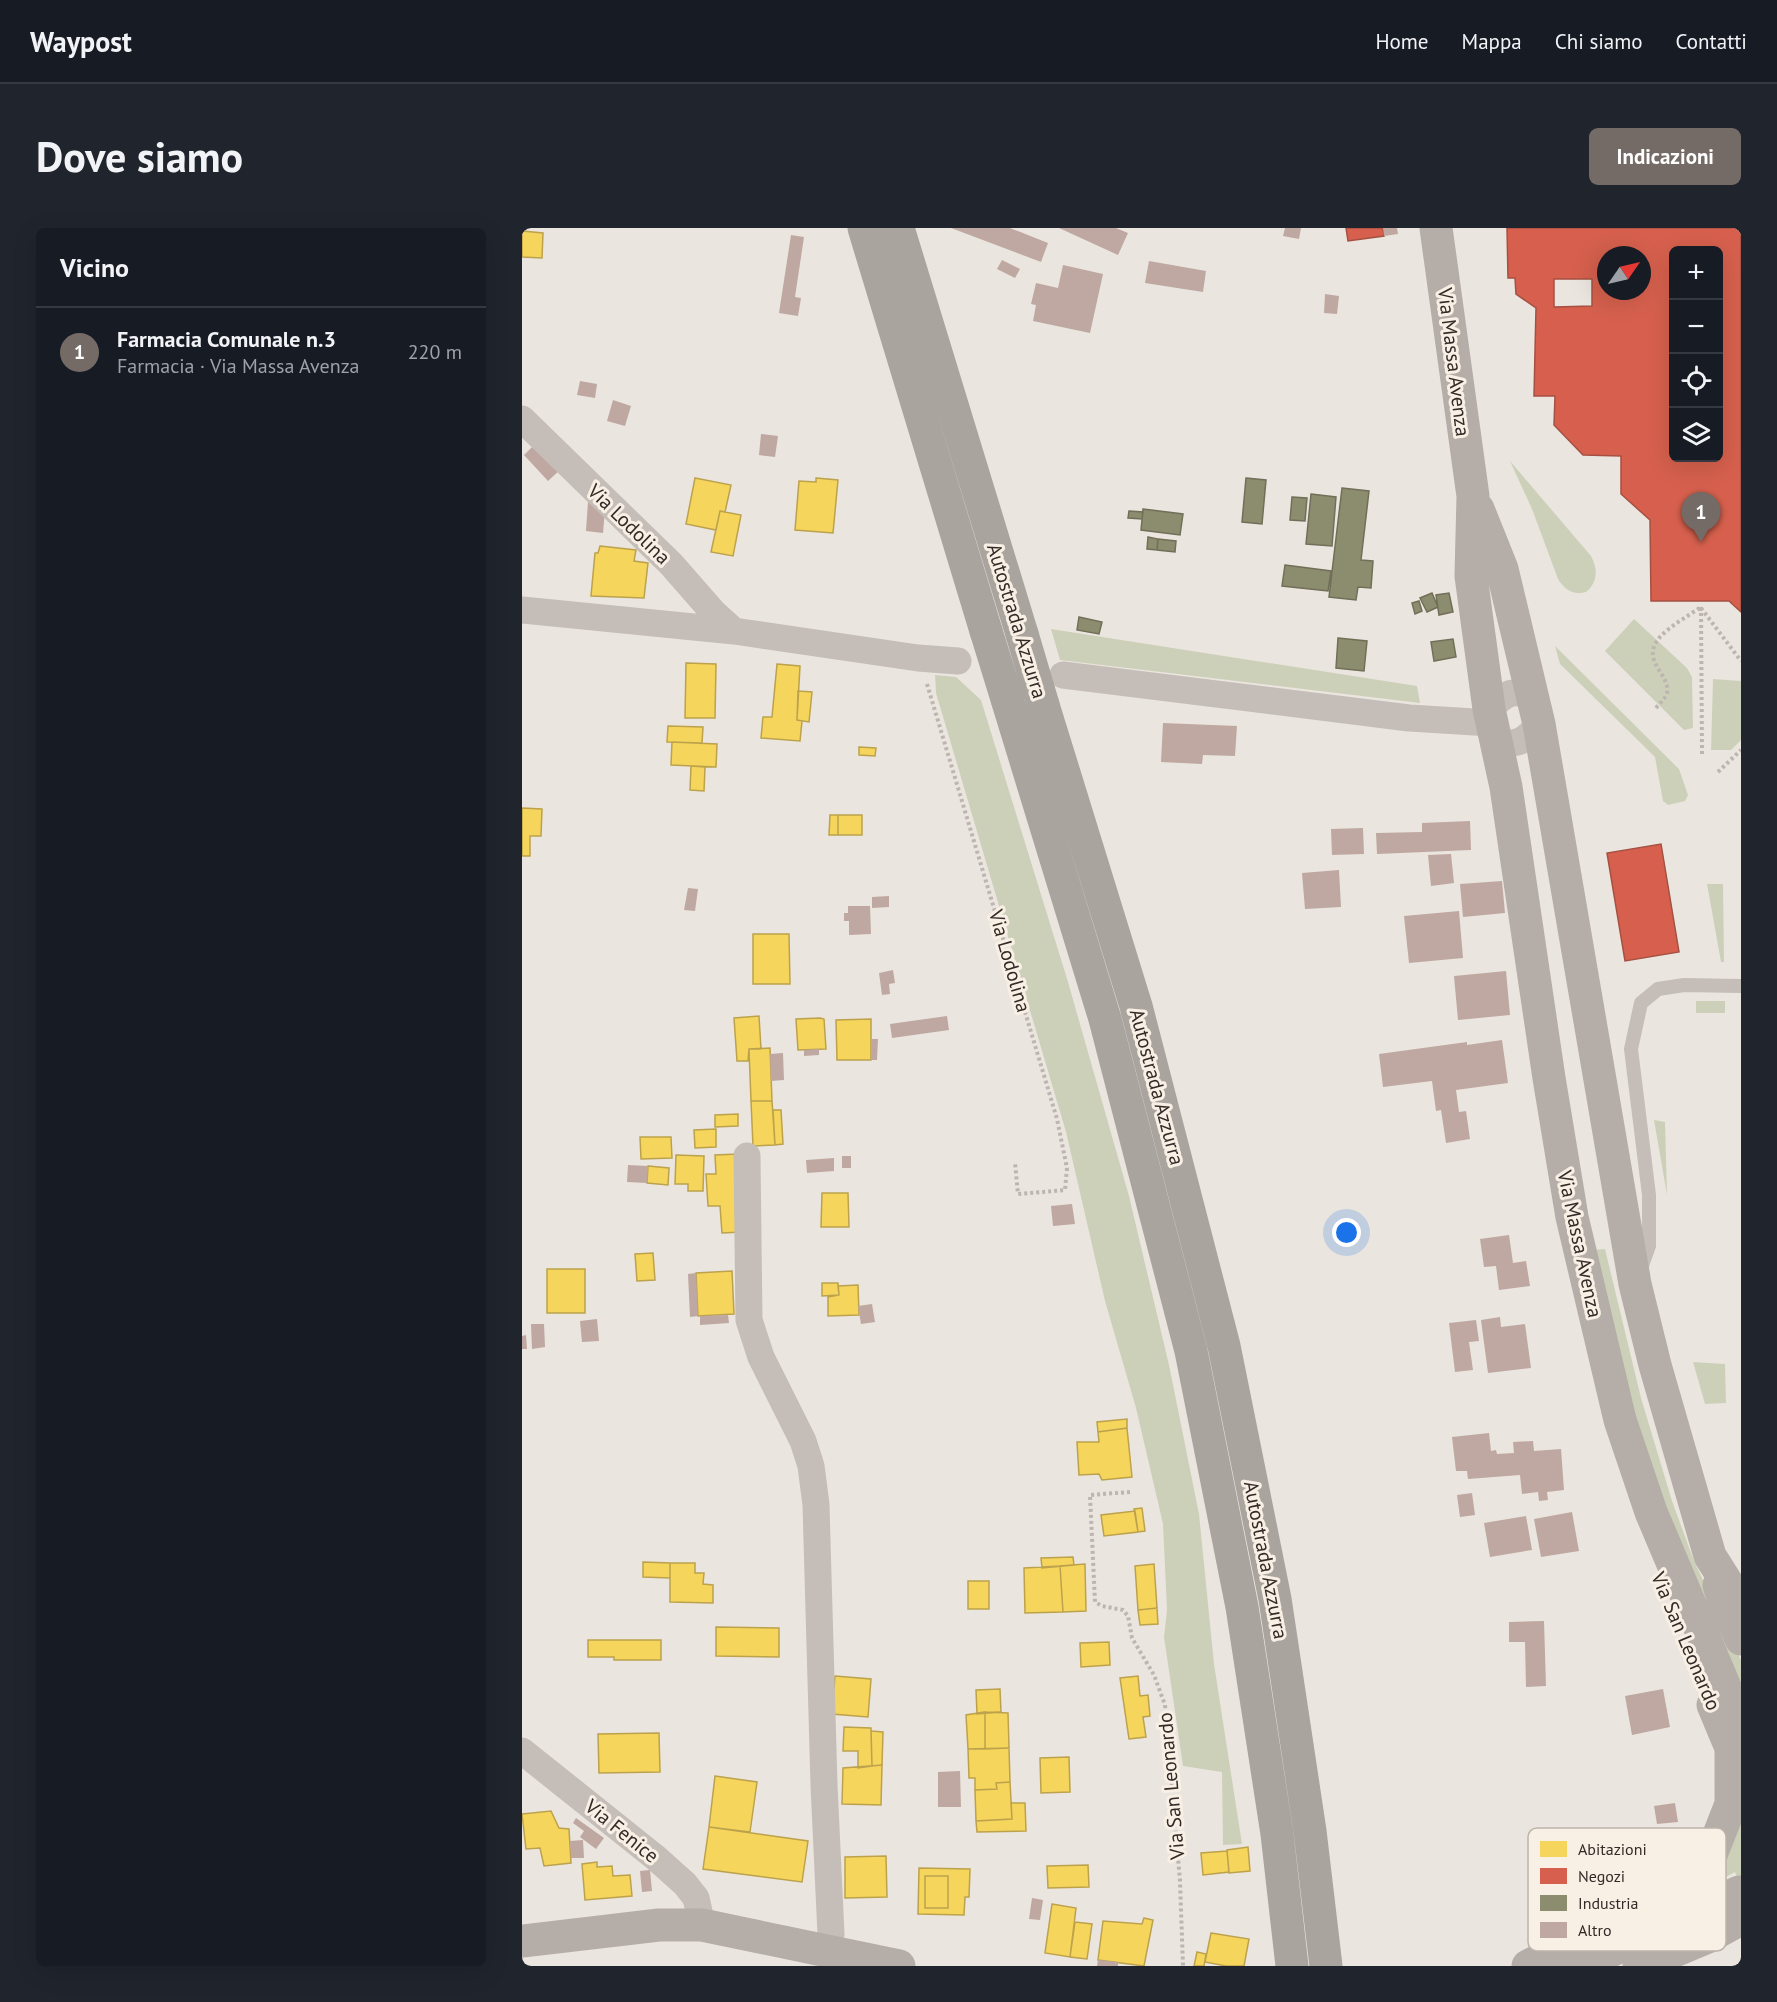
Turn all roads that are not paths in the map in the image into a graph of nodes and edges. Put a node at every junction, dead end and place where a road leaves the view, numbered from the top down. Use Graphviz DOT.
graph roads {
  1 [pos="864,228"];
  2 [pos="898,228"];
  3 [pos="1436,228"];
  4 [pos="522,419"];
  5 [pos="1473,496"];
  6 [pos="522,610"];
  7 [pos="734,631"];
  8 [pos="958,661"];
  9 [pos="1063,675"];
  10 [pos="1536,711"];
  11 [pos="1492,724"];
  12 [pos="1741,986"];
  13 [pos="747,1156"];
  14 [pos="1572,1217"];
  15 [pos="1635,1284"];
  16 [pos="1710,1557"];
  17 [pos="1741,1605"];
  18 [pos="1741,1639"];
  19 [pos="1741,1725"];
  20 [pos="522,1751"];
  21 [pos="1722,1828"];
  22 [pos="1740,1905"];
  23 [pos="1726,1919"];
  24 [pos="702,1925"];
  25 [pos="522,1941"];
  26 [pos="1558,1951"];
  27 [pos="1618,1951"];
  28 [pos="1674,1951"];
  29 [pos="823,1956"];
  30 [pos="899,1966"];
  31 [pos="1292,1966"];
  32 [pos="1326,1966"];
  33 [pos="1528,1966"];
  34 [pos="1578,1966"];
  35 [pos="1639,1966"];
  1 -- 31 [label="highway, Autostrada Azzurra, bridge"];
  2 -- 32 [label="highway, Autostrada Azzurra, bridge"];
  3 -- 5 [label="main road, Via Massa Avenza"];
  4 -- 7 [label="street, Via Lodolina"];
  5 -- 10 [label="main road, Via Massa Avenza"];
  5 -- 11 [label="main road, Via Massa Avenza"];
  6 -- 7 [label="street"];
  7 -- 8 [label="street"];
  9 -- 11 [label="street"];
  10 -- 11 [label="street"];
  10 -- 11 [label="street"];
  10 -- 15 [label="main road, Via Massa Avenza"];
  11 -- 14 [label="main road, Via Massa Avenza"];
  12 -- 15 [label="lane"];
  13 -- 29 [label="street"];
  14 -- 19 [label="main road, Via Massa Avenza"];
  14 -- 21 [label="main road, Via San Leonardo"];
  15 -- 16 [label="main road, Via Massa Avenza"];
  16 -- 17 [label="main road, Via Massa Avenza"];
  16 -- 18 [label="main road"];
  20 -- 24 [label="street, Via Fenice"];
  22 -- 23 [label="main road"];
  24 -- 25 [label="main road"];
  24 -- 29 [label="main road"];
  26 -- 33 [label="main road, Via San Leonardo"];
  27 -- 34 [label="main road"];
  28 -- 35 [label="main road"];
  29 -- 30 [label="main road"];
}
